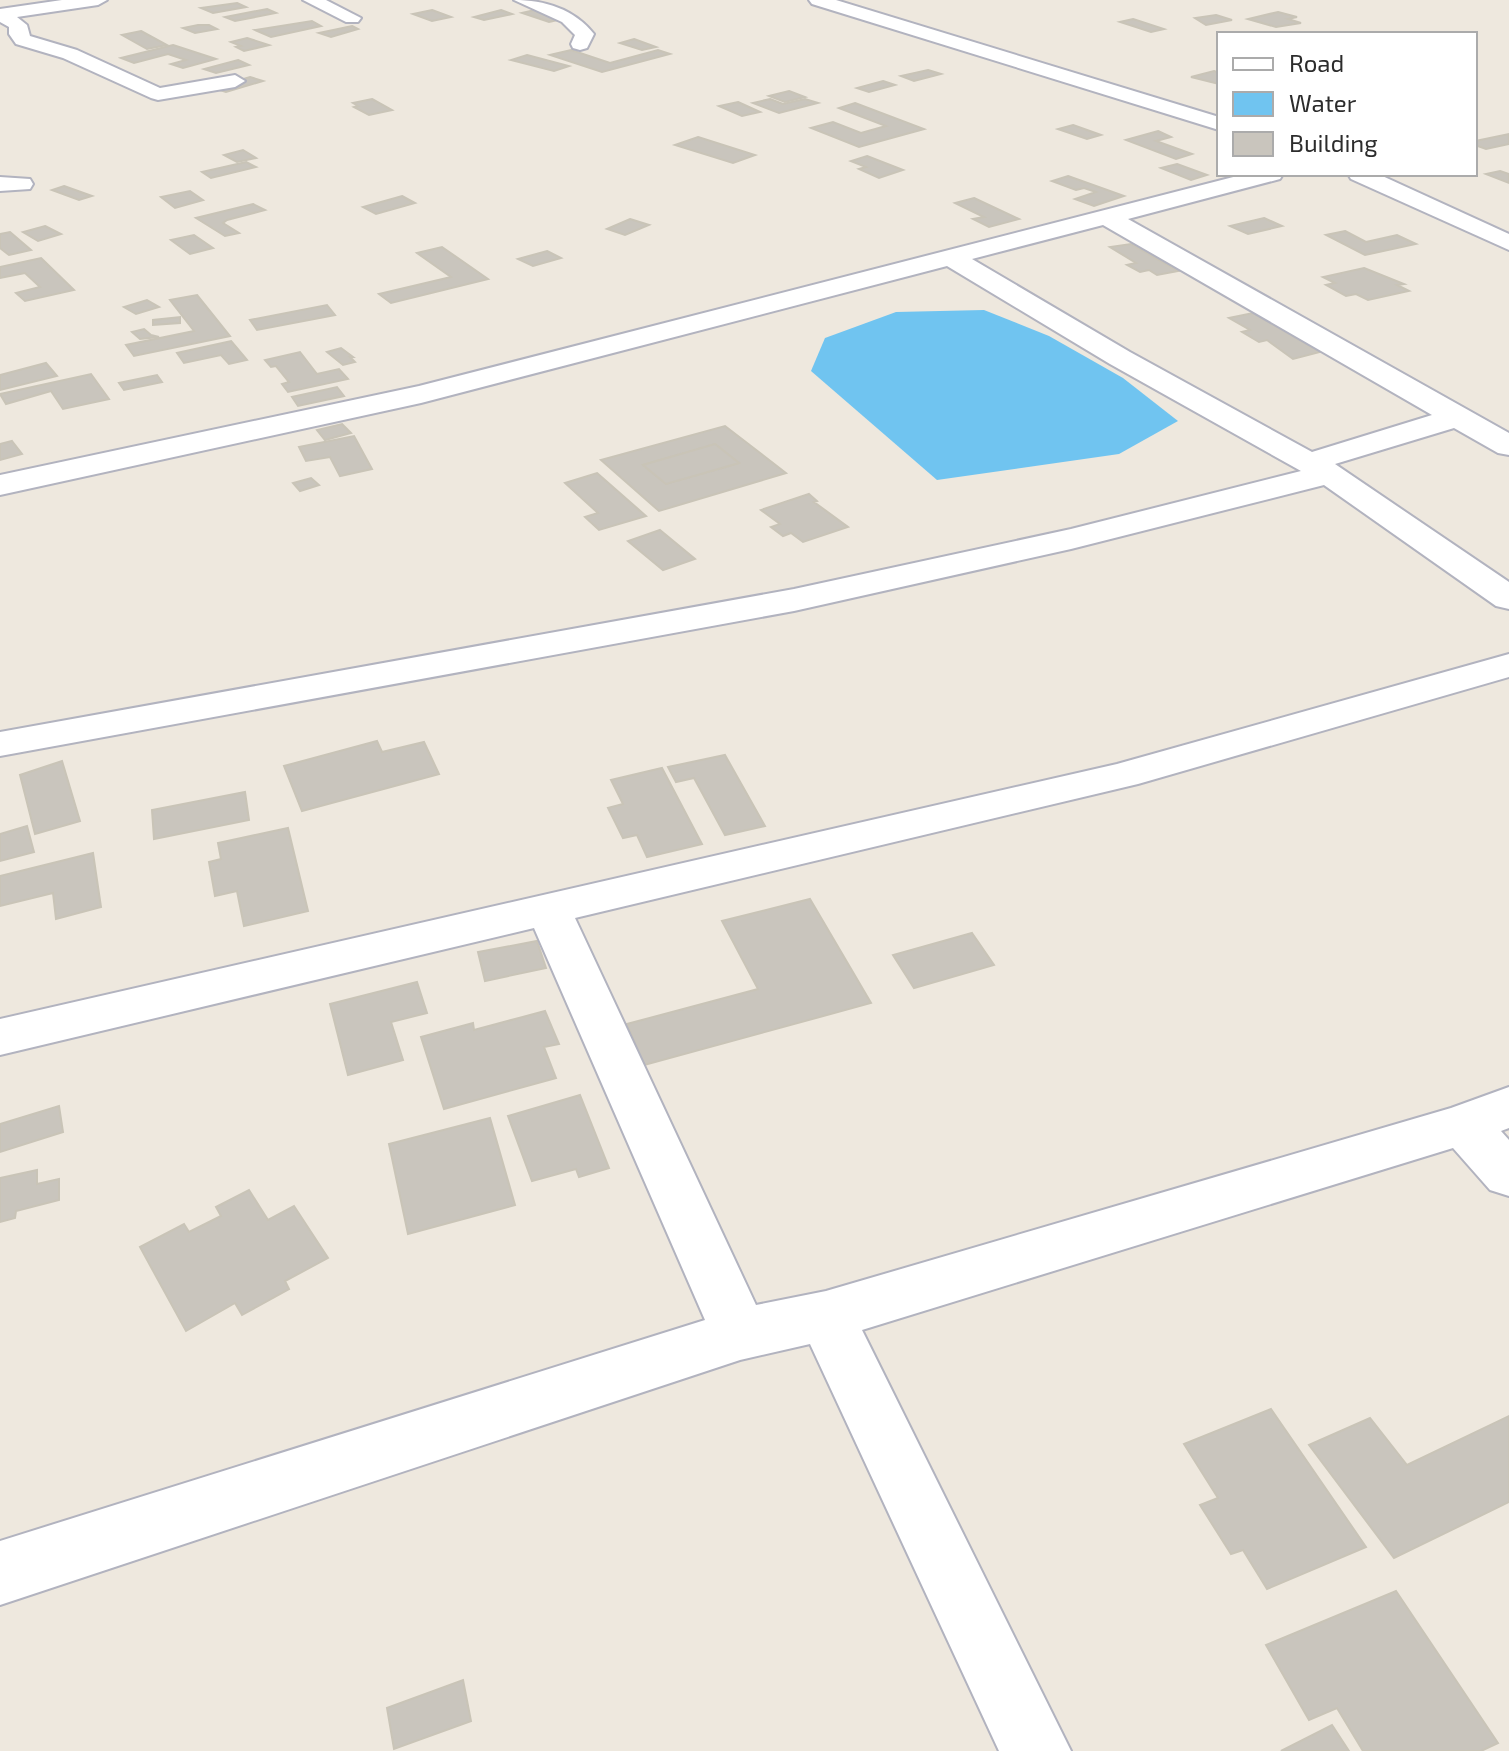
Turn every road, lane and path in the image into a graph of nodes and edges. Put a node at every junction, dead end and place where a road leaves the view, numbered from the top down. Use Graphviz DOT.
graph roads {
  1 [pos="98,0"];
  2 [pos="312,0"];
  3 [pos="523,0"];
  4 [pos="818,0"];
  5 [pos="0,14"];
  6 [pos="352,18"];
  7 [pos="580,44"];
  8 [pos="235,81"];
  9 [pos="1217,123"];
  10 [pos="1264,176"];
  11 [pos="1363,176"];
  12 [pos="1105,216"];
  13 [pos="1509,243"];
  14 [pos="949,256"];
  15 [pos="1457,417"];
  16 [pos="1509,446"];
  17 [pos="1318,468"];
  18 [pos="0,485"];
  19 [pos="1509,598"];
  20 [pos="1509,665"];
  21 [pos="0,744"];
  22 [pos="549,910"];
  23 [pos="0,1037"];
  24 [pos="1486,1116"];
  25 [pos="1509,1175"];
  26 [pos="826,1316"];
  27 [pos="740,1334"];
  28 [pos="0,1573"];
  29 [pos="1036,1751"];
  1 -- 5 [label="street"];
  2 -- 6 [label="street"];
  3 -- 7 [label="street"];
  4 -- 9 [label="street"];
  5 -- 8 [label="street"];
  10 -- 12 [label="street"];
  11 -- 13 [label="street"];
  12 -- 14 [label="street"];
  12 -- 15 [label="street"];
  14 -- 17 [label="street"];
  14 -- 18 [label="street"];
  15 -- 16 [label="street"];
  15 -- 17 [label="street"];
  17 -- 19 [label="street"];
  17 -- 21 [label="street"];
  20 -- 22 [label="street"];
  22 -- 23 [label="street"];
  22 -- 27 [label="street"];
  24 -- 25 [label="street"];
  24 -- 26 [label="street"];
  26 -- 27 [label="street"];
  26 -- 29 [label="street"];
  27 -- 28 [label="street"];
}
